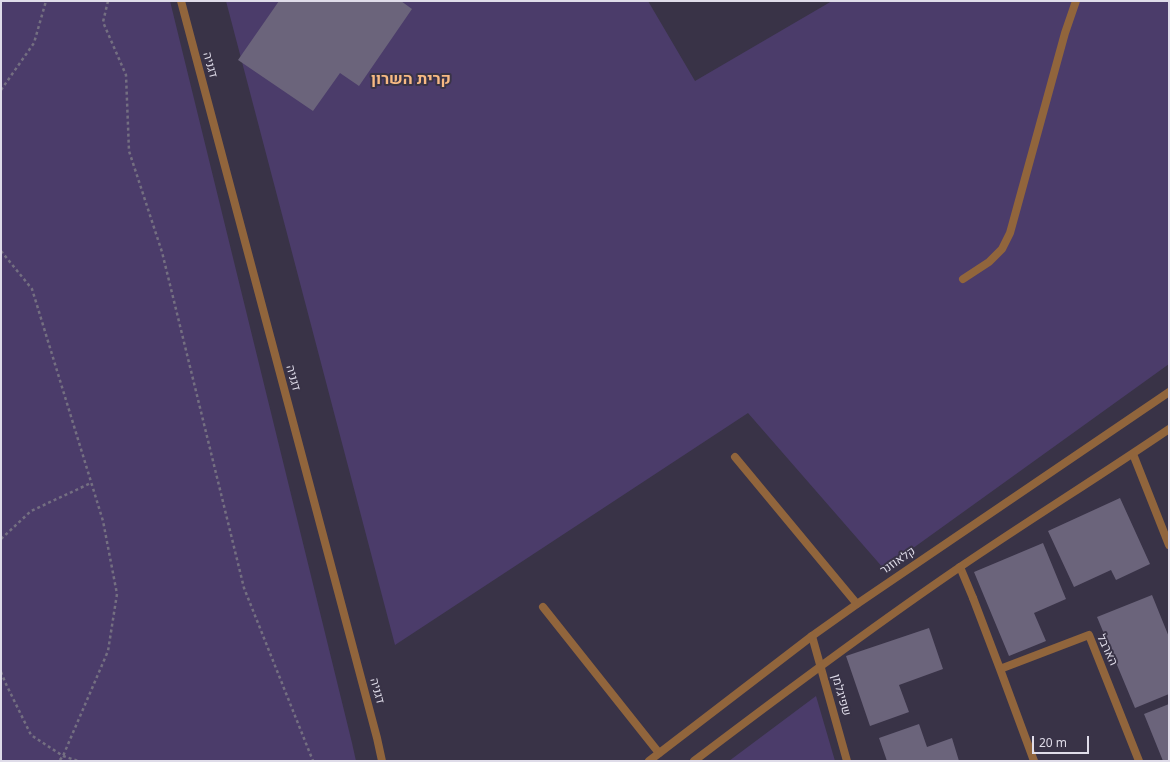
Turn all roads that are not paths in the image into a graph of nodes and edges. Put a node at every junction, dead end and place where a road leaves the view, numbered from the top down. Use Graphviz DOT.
graph roads {
  1 [pos="181,1"];
  2 [pos="1076,1"];
  3 [pos="963,279"];
  4 [pos="1169,392"];
  5 [pos="1169,429"];
  6 [pos="1133,454"];
  7 [pos="735,457"];
  8 [pos="1169,546"];
  9 [pos="960,567"];
  10 [pos="856,604"];
  11 [pos="543,607"];
  12 [pos="812,636"];
  13 [pos="820,665"];
  14 [pos="1000,669"];
  15 [pos="659,754"];
  16 [pos="382,761"];
  17 [pos="649,761"];
  18 [pos="694,761"];
  19 [pos="847,761"];
  20 [pos="1034,761"];
  21 [pos="1139,761"];
  1 -- 16 [label="street, דגניה"];
  2 -- 3 [label="street"];
  4 -- 10 [label="street, קלאוזנר"];
  5 -- 6 [label="street"];
  6 -- 8 [label="street"];
  6 -- 9 [label="street"];
  7 -- 10 [label="street"];
  9 -- 13 [label="street"];
  9 -- 14 [label="street"];
  10 -- 12 [label="street, קלאוזנר"];
  11 -- 15 [label="street"];
  12 -- 13 [label="street, שפיגלמן"];
  12 -- 15 [label="street, קלאוזנר"];
  13 -- 18 [label="street"];
  13 -- 19 [label="street, שפיגלמן"];
  14 -- 20 [label="street"];
  14 -- 21 [label="street, הארבל"];
  15 -- 17 [label="street, קלאוזנר"];
}
